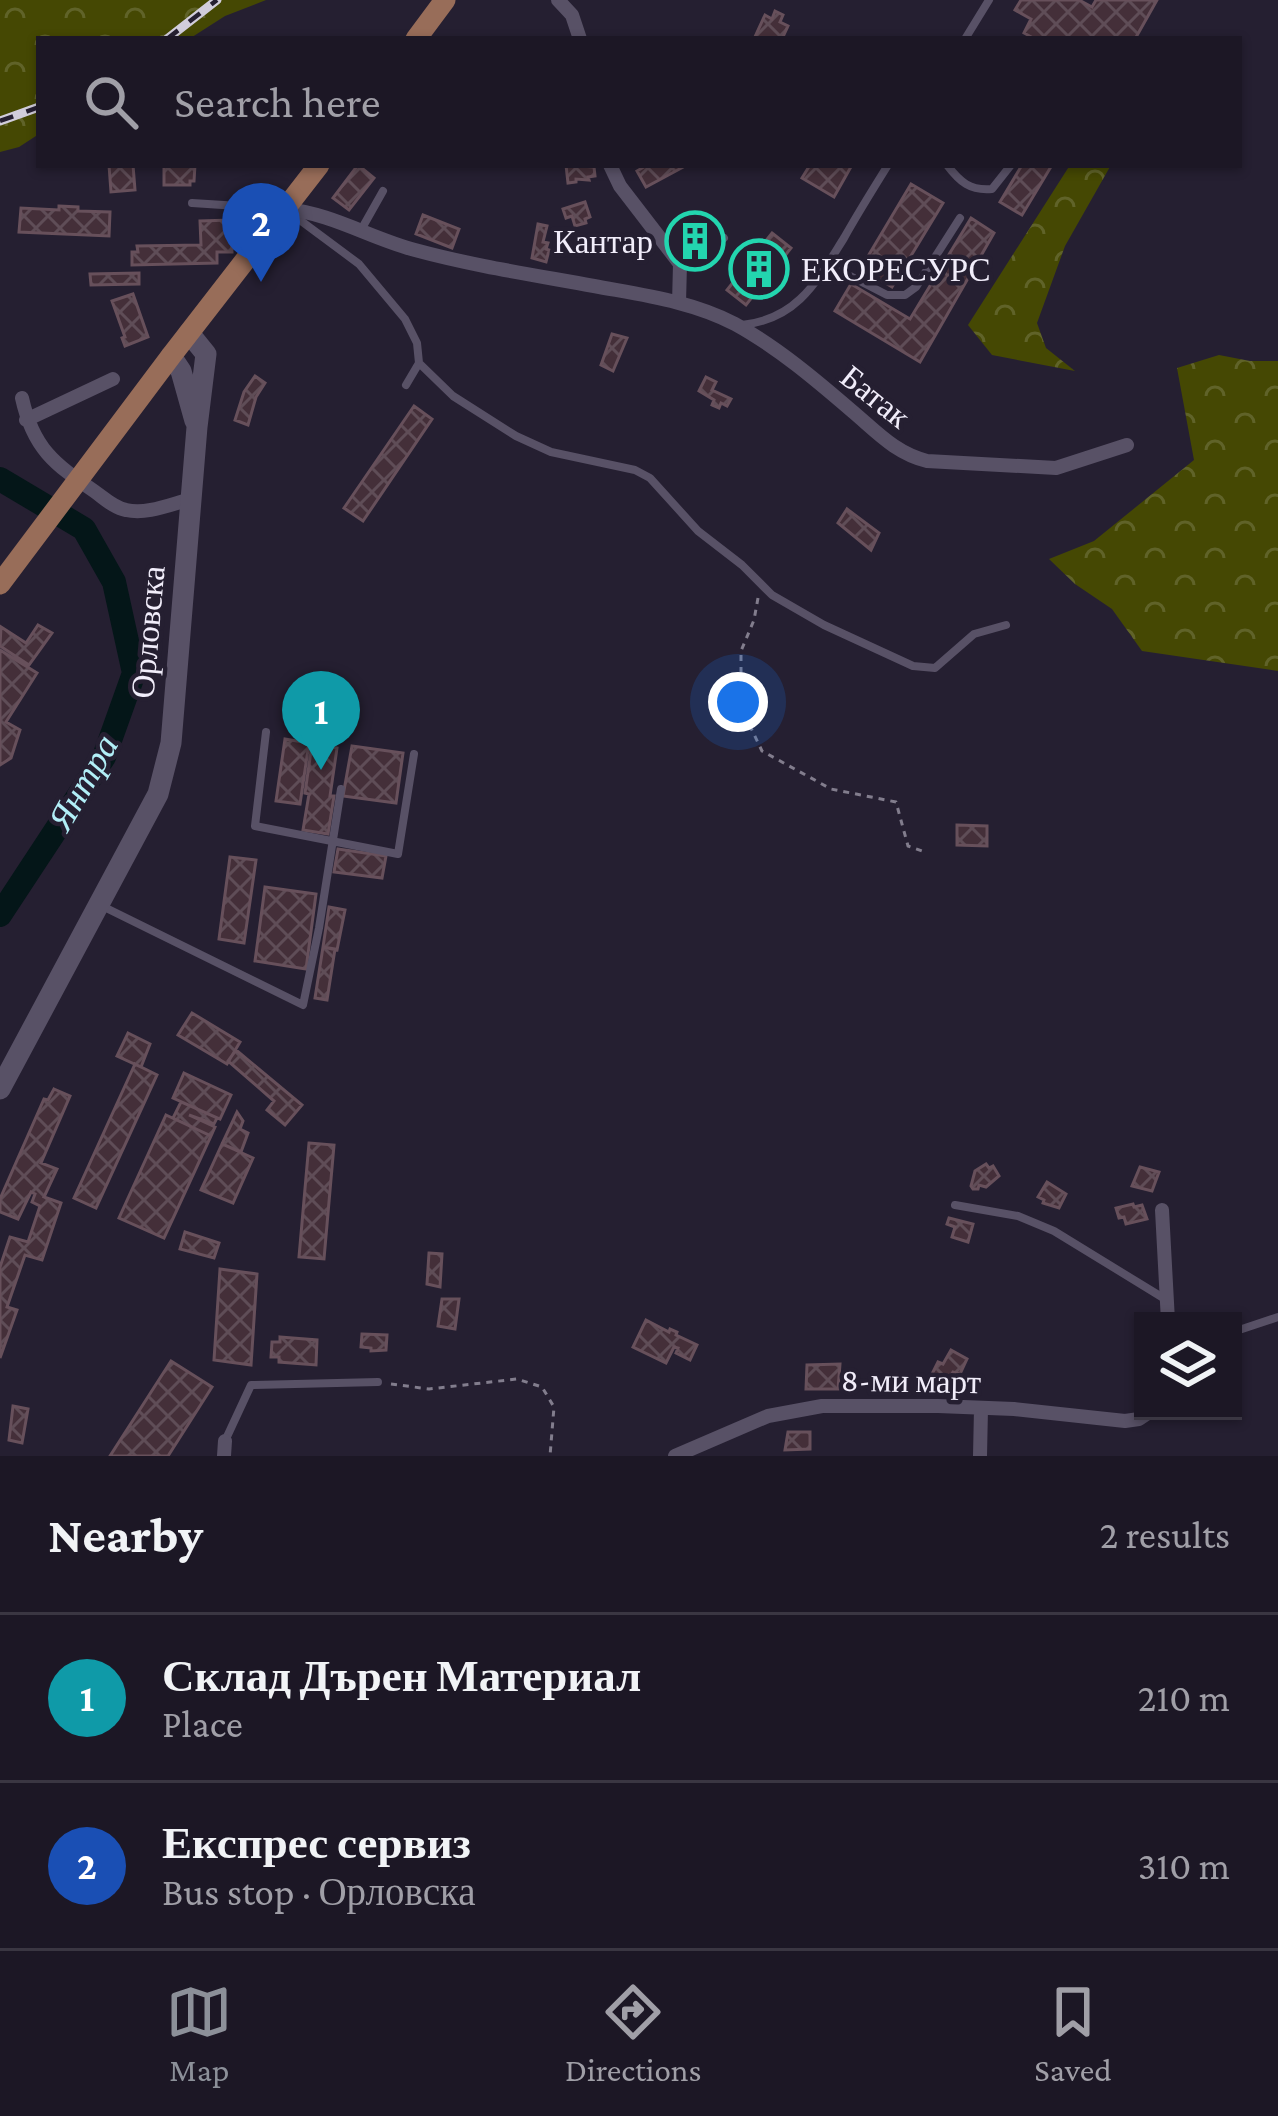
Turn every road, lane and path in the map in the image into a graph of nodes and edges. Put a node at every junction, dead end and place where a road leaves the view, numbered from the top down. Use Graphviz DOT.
graph roads {
  1 [pos="445,0"];
  2 [pos="558,0"];
  3 [pos="989,0"];
  4 [pos="418,36"];
  5 [pos="579,36"];
  6 [pos="967,36"];
  7 [pos="317,168"];
  8 [pos="611,168"];
  9 [pos="886,168"];
  10 [pos="950,168"];
  11 [pos="1009,168"];
  12 [pos="383,191"];
  13 [pos="191,203"];
  14 [pos="285,209"];
  15 [pos="960,218"];
  16 [pos="360,231"];
  17 [pos="724,238"];
  18 [pos="680,263"];
  19 [pos="827,264"];
  20 [pos="679,303"];
  21 [pos="737,325"];
  22 [pos="189,333"];
  23 [pos="171,356"];
  24 [pos="418,363"];
  25 [pos="113,379"];
  26 [pos="406,385"];
  27 [pos="22,398"];
  28 [pos="26,420"];
  29 [pos="197,427"];
  30 [pos="1127,446"];
  31 [pos="191,499"];
  32 [pos="3,579"];
  33 [pos="761,584"];
  34 [pos="1006,626"];
  35 [pos="266,733"];
  36 [pos="414,754"];
  37 [pos="341,789"];
  38 [pos="333,842"];
  39 [pos="922,850"];
  40 [pos="99,905"];
  41 [pos="0,1089"];
  42 [pos="955,1205"];
  43 [pos="1162,1210"];
  44 [pos="1167,1300"];
  45 [pos="1168,1312"];
  46 [pos="1278,1317"];
  47 [pos="1242,1329"];
  48 [pos="378,1382"];
  49 [pos="981,1408"];
  50 [pos="1134,1420"];
  51 [pos="224,1448"];
  52 [pos="550,1456"];
  53 [pos="676,1456"];
  54 [pos="980,1456"];
  1 -- 4 [label="main road"];
  2 -- 5 [label="street"];
  3 -- 6 [label="lane"];
  7 -- 14 [label="main road"];
  8 -- 18 [label="street"];
  9 -- 19 [label="lane"];
  10 -- 11 [label="lane"];
  12 -- 16 [label="lane"];
  13 -- 14 [label="lane"];
  14 -- 16 [label="street, Батак"];
  14 -- 22 [label="main road"];
  14 -- 24 [label="lane"];
  15 -- 19 [label="lane"];
  16 -- 20 [label="street, Батак"];
  17 -- 18 [label="lane"];
  18 -- 20 [label="street"];
  19 -- 21 [label="lane"];
  20 -- 21 [label="street, Батак"];
  21 -- 30 [label="street, Батак"];
  22 -- 23 [label="main road"];
  22 -- 29 [label="street, Орловска"];
  23 -- 29 [label="street, Орловска"];
  23 -- 32 [label="main road"];
  24 -- 26 [label="lane"];
  24 -- 33 [label="lane"];
  25 -- 28 [label="street"];
  27 -- 28 [label="street"];
  28 -- 31 [label="street"];
  29 -- 31 [label="street, Орловска"];
  31 -- 40 [label="street, Орловска"];
  33 -- 34 [label="lane"];
  33 -- 39 [label="path"];
  35 -- 38 [label="lane"];
  36 -- 38 [label="lane"];
  37 -- 38 [label="lane"];
  38 -- 40 [label="lane"];
  40 -- 41 [label="street, Орловска"];
  42 -- 44 [label="lane"];
  43 -- 44 [label="street"];
  44 -- 45 [label="street"];
  46 -- 47 [label="lane"];
  48 -- 51 [label="lane"];
  48 -- 52 [label="path"];
  49 -- 50 [label="street, 8-ми март"];
  49 -- 53 [label="street, 8-ми март"];
  49 -- 54 [label="street"];
}
